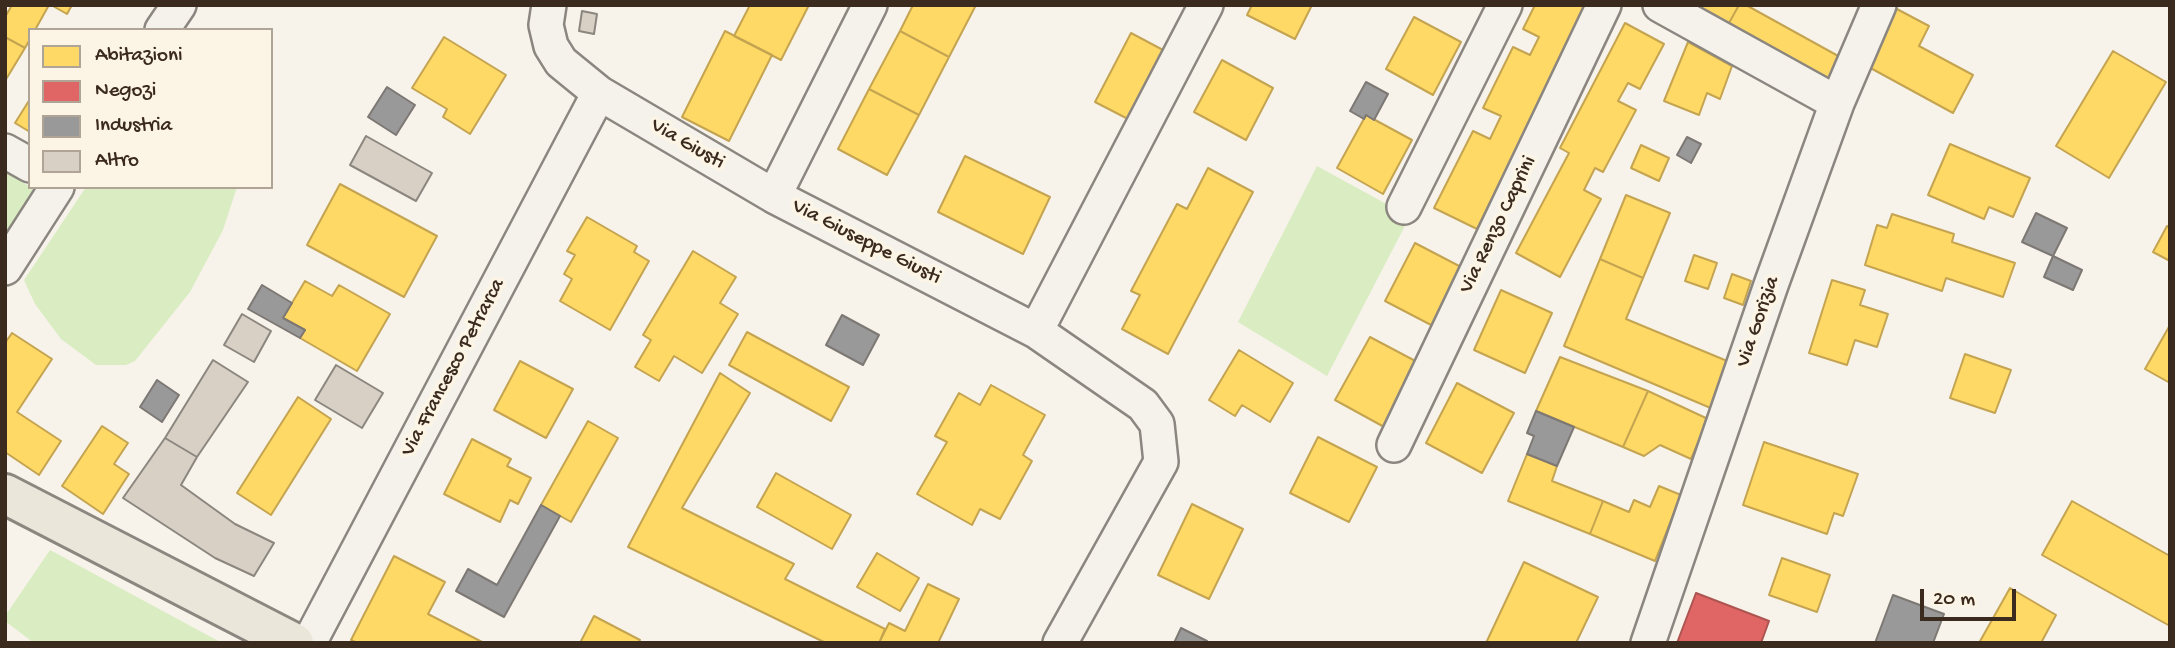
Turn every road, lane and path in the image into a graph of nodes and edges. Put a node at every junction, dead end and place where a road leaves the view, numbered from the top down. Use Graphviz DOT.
graph roads {
  1 [pos="179,5"];
  2 [pos="549,5"];
  3 [pos="870,5"];
  4 [pos="1206,5"];
  5 [pos="1504,5"];
  6 [pos="1604,5"];
  7 [pos="1660,5"];
  8 [pos="1879,5"];
  9 [pos="163,28"];
  10 [pos="599,93"];
  11 [pos="1837,103"];
  12 [pos="5,151"];
  13 [pos="28,164"];
  14 [pos="56,189"];
  15 [pos="774,196"];
  16 [pos="1404,206"];
  17 [pos="5,268"];
  18 [pos="1036,331"];
  19 [pos="1394,445"];
  20 [pos="5,494"];
  21 [pos="293,643"];
  22 [pos="309,643"];
  23 [pos="1060,643"];
  24 [pos="1648,643"];
  1 -- 9 [label="street"];
  2 -- 10 [label="street, Via Giusti"];
  3 -- 15 [label="street, Via Giuseppe Giusti"];
  4 -- 18 [label="street"];
  5 -- 16 [label="street"];
  6 -- 19 [label="street, Via Renzo Caprini"];
  7 -- 11 [label="street"];
  8 -- 11 [label="street, Via Gorizia"];
  10 -- 15 [label="street, Via Giusti"];
  10 -- 22 [label="street, Via Francesco Petrarca"];
  11 -- 24 [label="street, Via Gorizia"];
  12 -- 13 [label="street"];
  14 -- 17 [label="street"];
  15 -- 18 [label="street, Via Giuseppe Giusti"];
  18 -- 23 [label="street, Via Giuseppe Giusti"];
  20 -- 21 [label="main road"];
}
